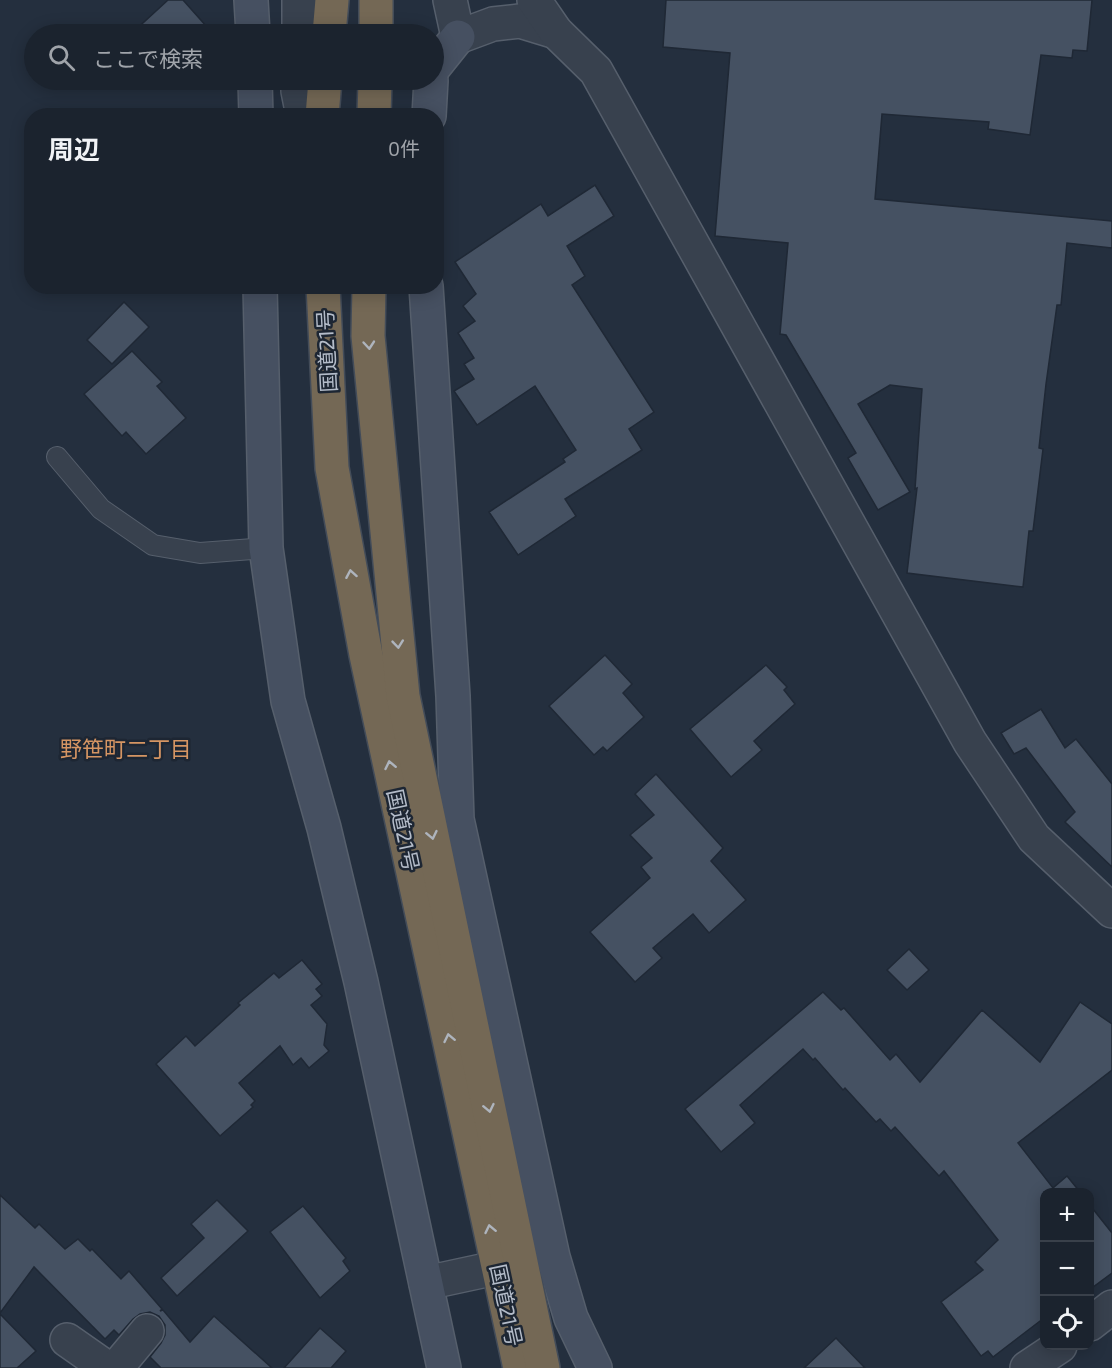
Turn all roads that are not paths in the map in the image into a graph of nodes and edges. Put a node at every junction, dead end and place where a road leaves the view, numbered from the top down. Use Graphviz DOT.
graph roads {
  1 [pos="251,0"];
  2 [pos="299,0"];
  3 [pos="332,0"];
  4 [pos="376,0"];
  5 [pos="450,0"];
  6 [pos="534,0"];
  7 [pos="252,24"];
  8 [pos="299,24"];
  9 [pos="330,24"];
  10 [pos="376,24"];
  11 [pos="556,32"];
  12 [pos="458,37"];
  13 [pos="444,54"];
  14 [pos="255,90"];
  15 [pos="298,90"];
  16 [pos="324,90"];
  17 [pos="375,90"];
  18 [pos="430,90"];
  19 [pos="256,108"];
  20 [pos="301,108"];
  21 [pos="323,108"];
  22 [pos="374,108"];
  23 [pos="429,108"];
  24 [pos="260,294"];
  25 [pos="322,294"];
  26 [pos="369,294"];
  27 [pos="427,294"];
  28 [pos="57,457"];
  29 [pos="266,548"];
  30 [pos="1112,911"];
  31 [pos="491,1269"];
  32 [pos="426,1283"];
  33 [pos="1112,1307"];
  34 [pos="1094,1320"];
  35 [pos="147,1331"];
  36 [pos="67,1340"];
  37 [pos="1054,1350"];
  38 [pos="107,1368"];
  39 [pos="116,1368"];
  40 [pos="444,1368"];
  41 [pos="520,1368"];
  42 [pos="543,1368"];
  43 [pos="595,1368"];
  44 [pos="1027,1368"];
  1 -- 7 [label="street"];
  2 -- 8 [label="street"];
  3 -- 9 [label="highway"];
  4 -- 10 [label="highway"];
  5 -- 12 [label="street"];
  6 -- 11 [label="street"];
  11 -- 12 [label="street"];
  11 -- 30 [label="street"];
  12 -- 13 [label="street"];
  14 -- 19 [label="street"];
  15 -- 20 [label="street"];
  16 -- 21 [label="highway"];
  17 -- 22 [label="highway"];
  18 -- 23 [label="street"];
  24 -- 29 [label="street"];
  41 -- 25 [label="highway, 国道21号, one-way"];
  26 -- 42 [label="highway, 国道21号, one-way"];
  27 -- 43 [label="street"];
  28 -- 29 [label="lane"];
  29 -- 32 [label="street"];
  31 -- 32 [label="street"];
  32 -- 40 [label="street"];
  33 -- 34 [label="street"];
  35 -- 39 [label="street"];
  36 -- 38 [label="street"];
  37 -- 44 [label="street"];
}
